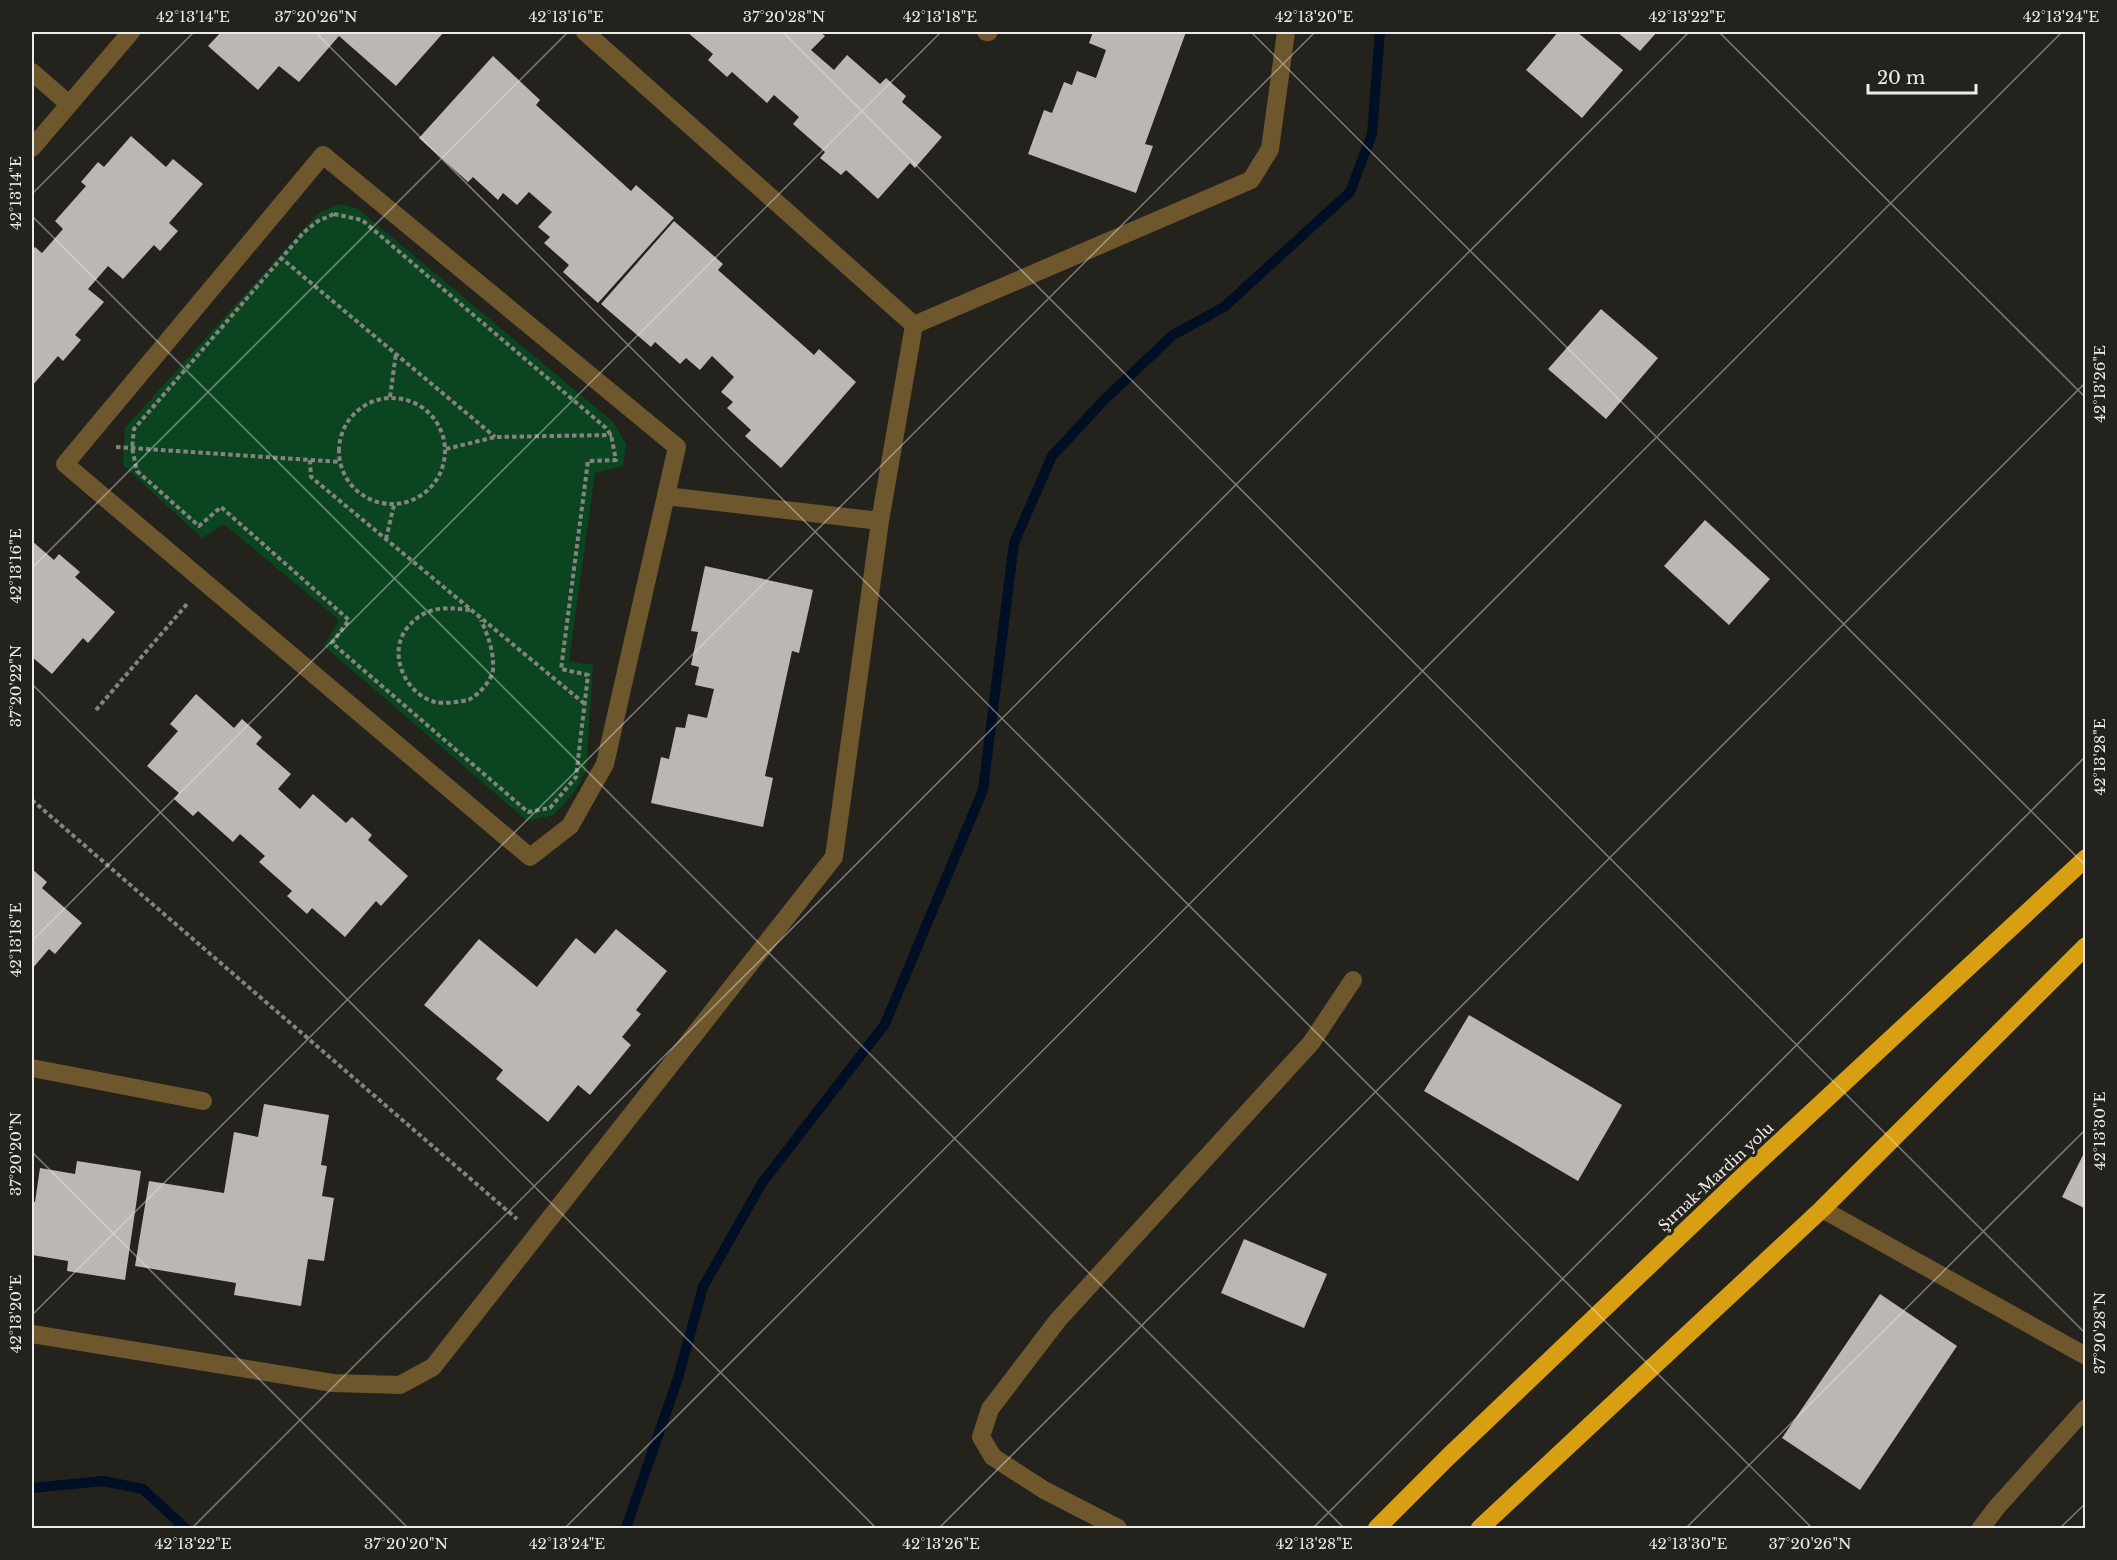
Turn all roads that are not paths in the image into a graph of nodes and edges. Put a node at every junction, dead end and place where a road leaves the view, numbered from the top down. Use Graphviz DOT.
graph roads {
  1 [pos="131,32"];
  2 [pos="585,32"];
  3 [pos="1286,32"];
  4 [pos="32,72"];
  5 [pos="69,104"];
  6 [pos="32,148"];
  7 [pos="914,325"];
  8 [pos="666,496"];
  9 [pos="880,521"];
  10 [pos="2085,858"];
  11 [pos="2085,946"];
  12 [pos="1353,980"];
  13 [pos="32,1068"];
  14 [pos="203,1101"];
  15 [pos="1822,1209"];
  16 [pos="32,1334"];
  17 [pos="2085,1356"];
  18 [pos="2085,1408"];
  19 [pos="1118,1528"];
  20 [pos="1377,1528"];
  21 [pos="1480,1528"];
  22 [pos="1981,1528"];
  1 -- 5 [label="street"];
  2 -- 7 [label="street"];
  3 -- 7 [label="street"];
  4 -- 5 [label="street"];
  5 -- 6 [label="street"];
  7 -- 9 [label="street"];
  8 -- 8 [label="street"];
  8 -- 9 [label="street"];
  9 -- 16 [label="street"];
  10 -- 20 [label="highway, Şırnak-Mardin yolu"];
  11 -- 15 [label="highway"];
  12 -- 19 [label="street"];
  13 -- 14 [label="street"];
  15 -- 17 [label="street"];
  15 -- 21 [label="highway"];
  18 -- 22 [label="street"];
}
